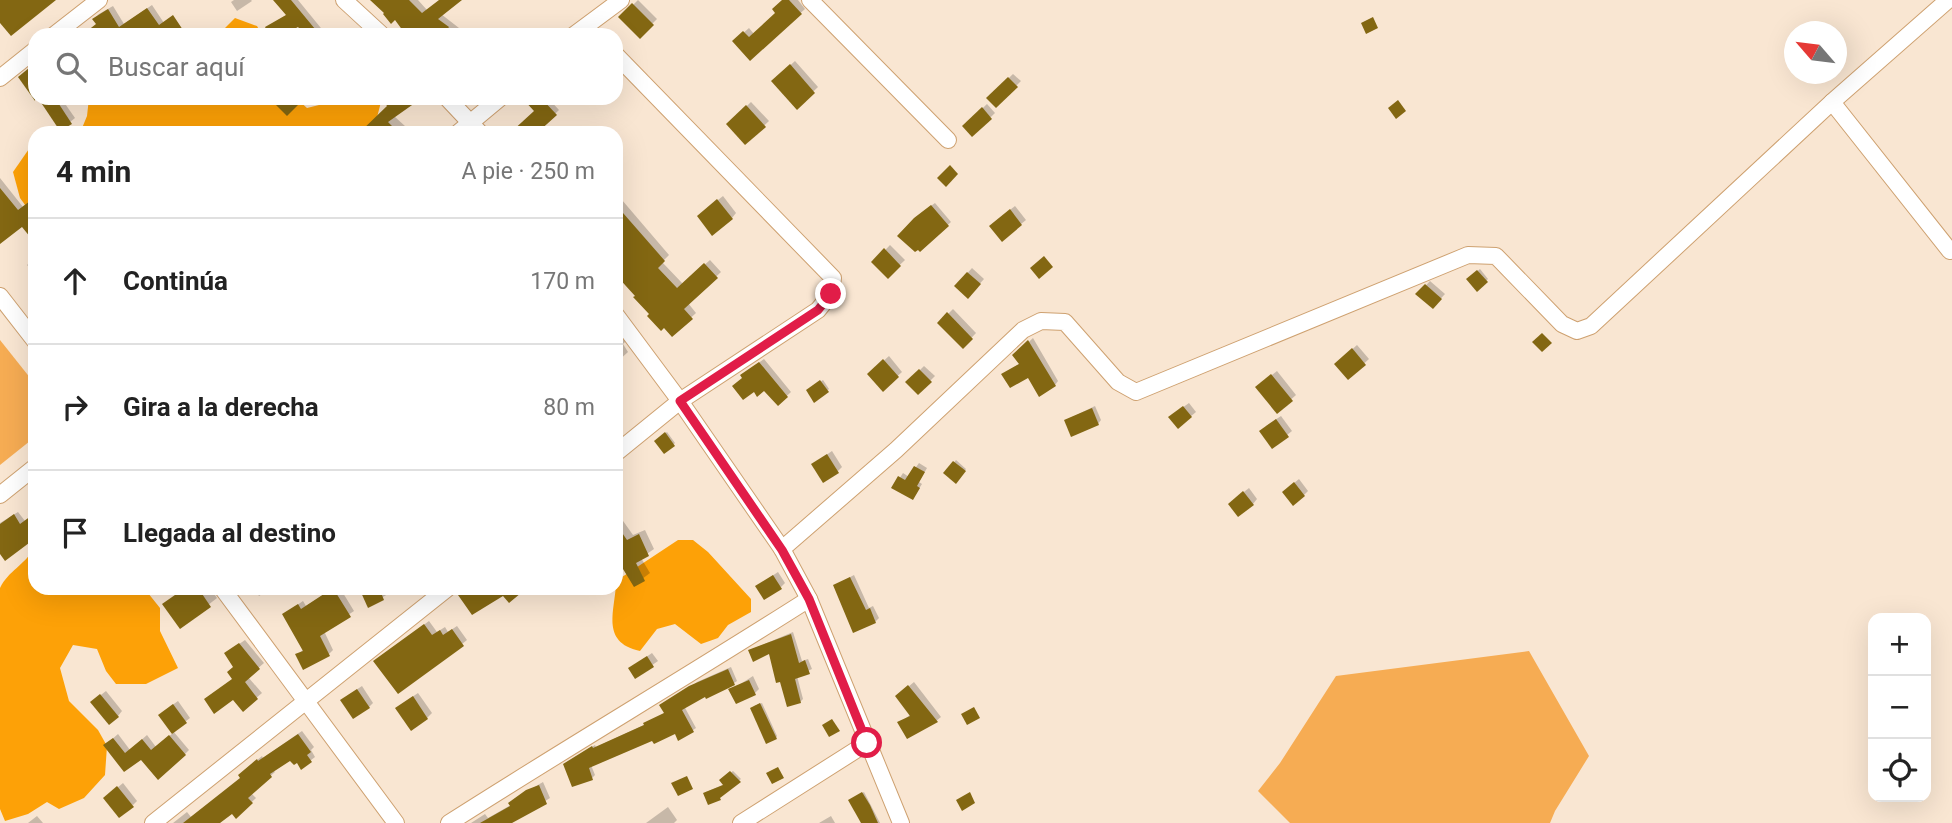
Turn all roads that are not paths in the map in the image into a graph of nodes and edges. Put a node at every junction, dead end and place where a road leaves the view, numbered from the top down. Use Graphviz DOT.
graph roads {
  1 [pos="99,0"];
  2 [pos="344,0"];
  3 [pos="621,0"];
  4 [pos="810,0"];
  5 [pos="1948,0"];
  6 [pos="63,28"];
  7 [pos="374,28"];
  8 [pos="588,28"];
  9 [pos="28,56"];
  10 [pos="623,62"];
  11 [pos="0,78"];
  12 [pos="1832,102"];
  13 [pos="454,105"];
  14 [pos="494,105"];
  15 [pos="474,126"];
  16 [pos="478,126"];
  17 [pos="948,140"];
  18 [pos="1950,251"];
  19 [pos="0,296"];
  20 [pos="623,324"];
  21 [pos="28,332"];
  22 [pos="680,401"];
  23 [pos="623,447"];
  24 [pos="28,473"];
  25 [pos="0,495"];
  26 [pos="782,550"];
  27 [pos="227,595"];
  28 [pos="439,595"];
  29 [pos="809,599"];
  30 [pos="307,701"];
  31 [pos="867,743"];
  32 [pos="153,823"];
  33 [pos="396,823"];
  34 [pos="450,823"];
  35 [pos="741,823"];
  36 [pos="901,823"];
  1 -- 6 [label="street"];
  2 -- 7 [label="street"];
  3 -- 8 [label="street"];
  4 -- 17 [label="street"];
  5 -- 12 [label="street"];
  9 -- 11 [label="street"];
  10 -- 22 [label="street"];
  12 -- 18 [label="street"];
  12 -- 26 [label="street"];
  13 -- 15 [label="street"];
  14 -- 16 [label="street"];
  19 -- 21 [label="street"];
  20 -- 22 [label="street"];
  22 -- 23 [label="street"];
  22 -- 26 [label="street"];
  24 -- 25 [label="street"];
  26 -- 29 [label="street"];
  27 -- 30 [label="street"];
  28 -- 30 [label="street"];
  29 -- 31 [label="street"];
  29 -- 34 [label="street"];
  30 -- 32 [label="street"];
  30 -- 33 [label="street"];
  31 -- 35 [label="street"];
  31 -- 36 [label="street"];
}
